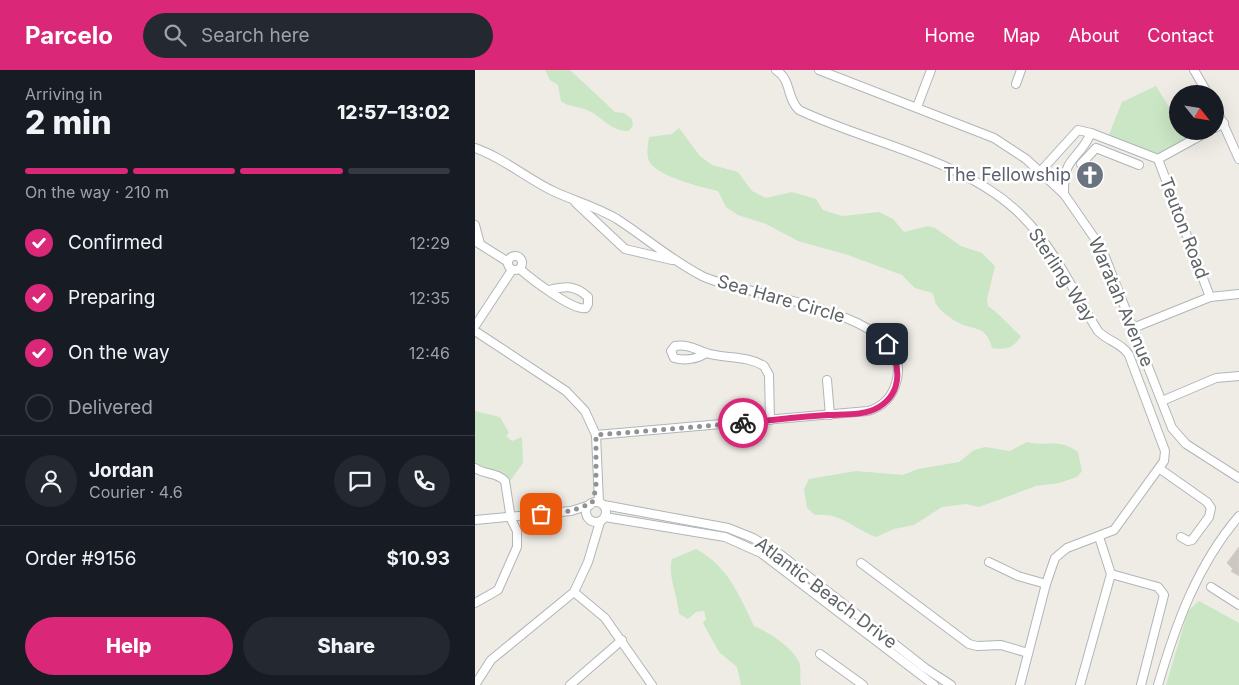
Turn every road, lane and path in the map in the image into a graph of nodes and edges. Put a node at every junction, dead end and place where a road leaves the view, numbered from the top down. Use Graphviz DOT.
graph roads {
  1 [pos="776,70"];
  2 [pos="819,70"];
  3 [pos="848,70"];
  4 [pos="931,70"];
  5 [pos="1021,70"];
  6 [pos="1194,70"];
  7 [pos="844,79"];
  8 [pos="1016,84"];
  9 [pos="1203,85"];
  10 [pos="917,107"];
  11 [pos="1224,123"];
  12 [pos="1090,136"];
  13 [pos="1193,140"];
  14 [pos="475,148"];
  15 [pos="1096,148"];
  16 [pos="1134,150"];
  17 [pos="1158,159"];
  18 [pos="1239,159"];
  19 [pos="1129,162"];
  20 [pos="1081,164"];
  21 [pos="1139,166"];
  22 [pos="1039,173"];
  23 [pos="1065,194"];
  24 [pos="567,197"];
  25 [pos="475,225"];
  26 [pos="477,242"];
  27 [pos="674,260"];
  28 [pos="508,262"];
  29 [pos="516,269"];
  30 [pos="549,290"];
  31 [pos="1239,294"];
  32 [pos="1210,297"];
  33 [pos="475,326"];
  34 [pos="1133,328"];
  35 [pos="475,331"];
  36 [pos="707,353"];
  37 [pos="1239,376"];
  38 [pos="827,380"];
  39 [pos="1162,401"];
  40 [pos="830,415"];
  41 [pos="770,420"];
  42 [pos="596,435"];
  43 [pos="475,468"];
  44 [pos="1159,469"];
  45 [pos="1239,478"];
  46 [pos="596,504"];
  47 [pos="571,511"];
  48 [pos="587,516"];
  49 [pos="1239,516"];
  50 [pos="511,517"];
  51 [pos="475,520"];
  52 [pos="600,520"];
  53 [pos="701,528"];
  54 [pos="1099,537"];
  55 [pos="1181,537"];
  56 [pos="781,555"];
  57 [pos="989,562"];
  58 [pos="776,563"];
  59 [pos="861,563"];
  60 [pos="1111,574"];
  61 [pos="1046,584"];
  62 [pos="1211,587"];
  63 [pos="574,592"];
  64 [pos="475,603"];
  65 [pos="1239,604"];
  66 [pos="854,612"];
  67 [pos="848,619"];
  68 [pos="622,640"];
  69 [pos="1028,653"];
  70 [pos="820,654"];
  71 [pos="925,668"];
  72 [pos="920,675"];
  73 [pos="579,678"];
  74 [pos="475,685"];
  75 [pos="570,685"];
  76 [pos="585,685"];
  77 [pos="651,685"];
  78 [pos="863,685"];
  79 [pos="934,685"];
  80 [pos="951,685"];
  81 [pos="1020,685"];
  82 [pos="1080,685"];
  83 [pos="1141,685"];
  84 [pos="1158,685"];
  1 -- 44 [label="street, Sterling Way"];
  2 -- 7 [label="street, Waratah Avenue"];
  3 -- 7 [label="street"];
  4 -- 10 [label="street"];
  5 -- 8 [label="street"];
  6 -- 9 [label="street"];
  7 -- 10 [label="street, Waratah Avenue"];
  10 -- 22 [label="street, Waratah Avenue"];
  11 -- 18 [label="street"];
  12 -- 15 [label="street"];
  12 -- 16 [label="street"];
  12 -- 22 [label="street"];
  12 -- 23 [label="street"];
  13 -- 17 [label="street"];
  14 -- 24 [label="street, Sea Hare Circle"];
  15 -- 19 [label="street"];
  15 -- 20 [label="street"];
  16 -- 17 [label="street"];
  16 -- 19 [label="street"];
  17 -- 32 [label="street, Teuton Road"];
  19 -- 21 [label="street"];
  22 -- 23 [label="street, Waratah Avenue"];
  23 -- 34 [label="street, Waratah Avenue"];
  24 -- 27 [label="street, Sea Hare Circle"];
  24 -- 27 [label="street, Sea Hare Circle"];
  25 -- 26 [label="street"];
  26 -- 28 [label="street"];
  27 -- 40 [label="street, Sea Hare Circle"];
  28 -- 29 [label="street"];
  28 -- 29 [label="street"];
  29 -- 30 [label="street"];
  29 -- 33 [label="street"];
  30 -- 30 [label="street"];
  31 -- 32 [label="street"];
  32 -- 34 [label="street"];
  34 -- 39 [label="street, Waratah Avenue"];
  35 -- 42 [label="street"];
  36 -- 41 [label="street"];
  37 -- 39 [label="street"];
  38 -- 40 [label="street"];
  39 -- 45 [label="street, Waratah Avenue"];
  40 -- 41 [label="street, Sea Hare Circle"];
  41 -- 42 [label="street, Sea Hare Circle"];
  42 -- 46 [label="street"];
  43 -- 50 [label="street"];
  44 -- 54 [label="street"];
  44 -- 55 [label="street"];
  46 -- 47 [label="street, Atlantic Beach Drive"];
  46 -- 48 [label="street"];
  46 -- 52 [label="street"];
  46 -- 53 [label="street, Atlantic Beach Drive"];
  47 -- 48 [label="street, Atlantic Beach Drive"];
  47 -- 50 [label="street, Atlantic Beach Drive"];
  48 -- 52 [label="street"];
  49 -- 84 [label="street"];
  50 -- 51 [label="street, Atlantic Beach Drive"];
  50 -- 64 [label="street"];
  52 -- 53 [label="street, Atlantic Beach Drive"];
  52 -- 63 [label="street"];
  53 -- 56 [label="street, Atlantic Beach Drive"];
  53 -- 58 [label="street, Atlantic Beach Drive"];
  54 -- 60 [label="street"];
  54 -- 61 [label="street"];
  56 -- 58 [label="street"];
  56 -- 66 [label="street, Atlantic Beach Drive"];
  57 -- 61 [label="street"];
  58 -- 67 [label="street, Atlantic Beach Drive"];
  59 -- 69 [label="street"];
  60 -- 82 [label="street"];
  60 -- 83 [label="street"];
  61 -- 69 [label="street"];
  62 -- 65 [label="street"];
  63 -- 68 [label="street"];
  63 -- 74 [label="street"];
  66 -- 67 [label="street"];
  66 -- 71 [label="street, Atlantic Beach Drive"];
  67 -- 72 [label="street, Atlantic Beach Drive"];
  68 -- 73 [label="street"];
  68 -- 77 [label="street"];
  69 -- 81 [label="street"];
  70 -- 78 [label="street"];
  71 -- 72 [label="street"];
  71 -- 80 [label="street, Atlantic Beach Drive"];
  72 -- 79 [label="street, Atlantic Beach Drive"];
  73 -- 75 [label="street"];
  73 -- 76 [label="street"];
}
